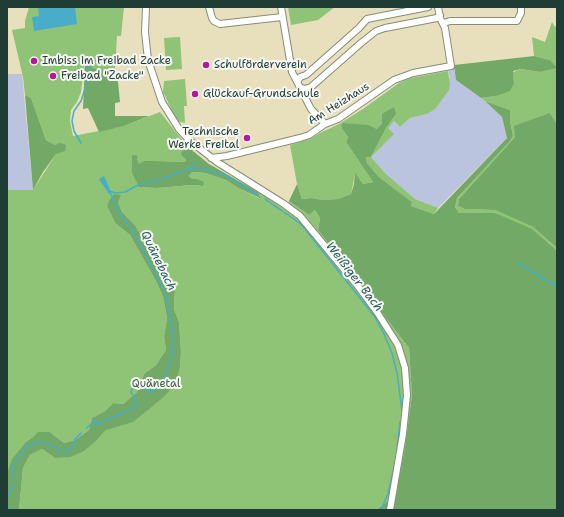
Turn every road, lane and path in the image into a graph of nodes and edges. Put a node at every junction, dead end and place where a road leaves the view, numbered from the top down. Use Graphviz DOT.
graph roads {
  1 [pos="146,7"];
  2 [pos="209,7"];
  3 [pos="281,7"];
  4 [pos="428,7"];
  5 [pos="438,7"];
  6 [pos="521,9"];
  7 [pos="440,15"];
  8 [pos="282,17"];
  9 [pos="444,23"];
  10 [pos="298,81"];
  11 [pos="301,88"];
  12 [pos="325,124"];
  13 [pos="212,158"];
  14 [pos="390,510"];
  1 -- 13 [label="street"];
  2 -- 8 [label="street"];
  3 -- 8 [label="street"];
  4 -- 10 [label="street"];
  5 -- 7 [label="street"];
  6 -- 9 [label="street"];
  7 -- 9 [label="street"];
  7 -- 11 [label="street"];
  8 -- 10 [label="street"];
  9 -- 12 [label="street, Am Heizhaus"];
  10 -- 11 [label="street"];
  11 -- 12 [label="street"];
  12 -- 13 [label="street, Am Heizhaus"];
  13 -- 14 [label="street"];
}
